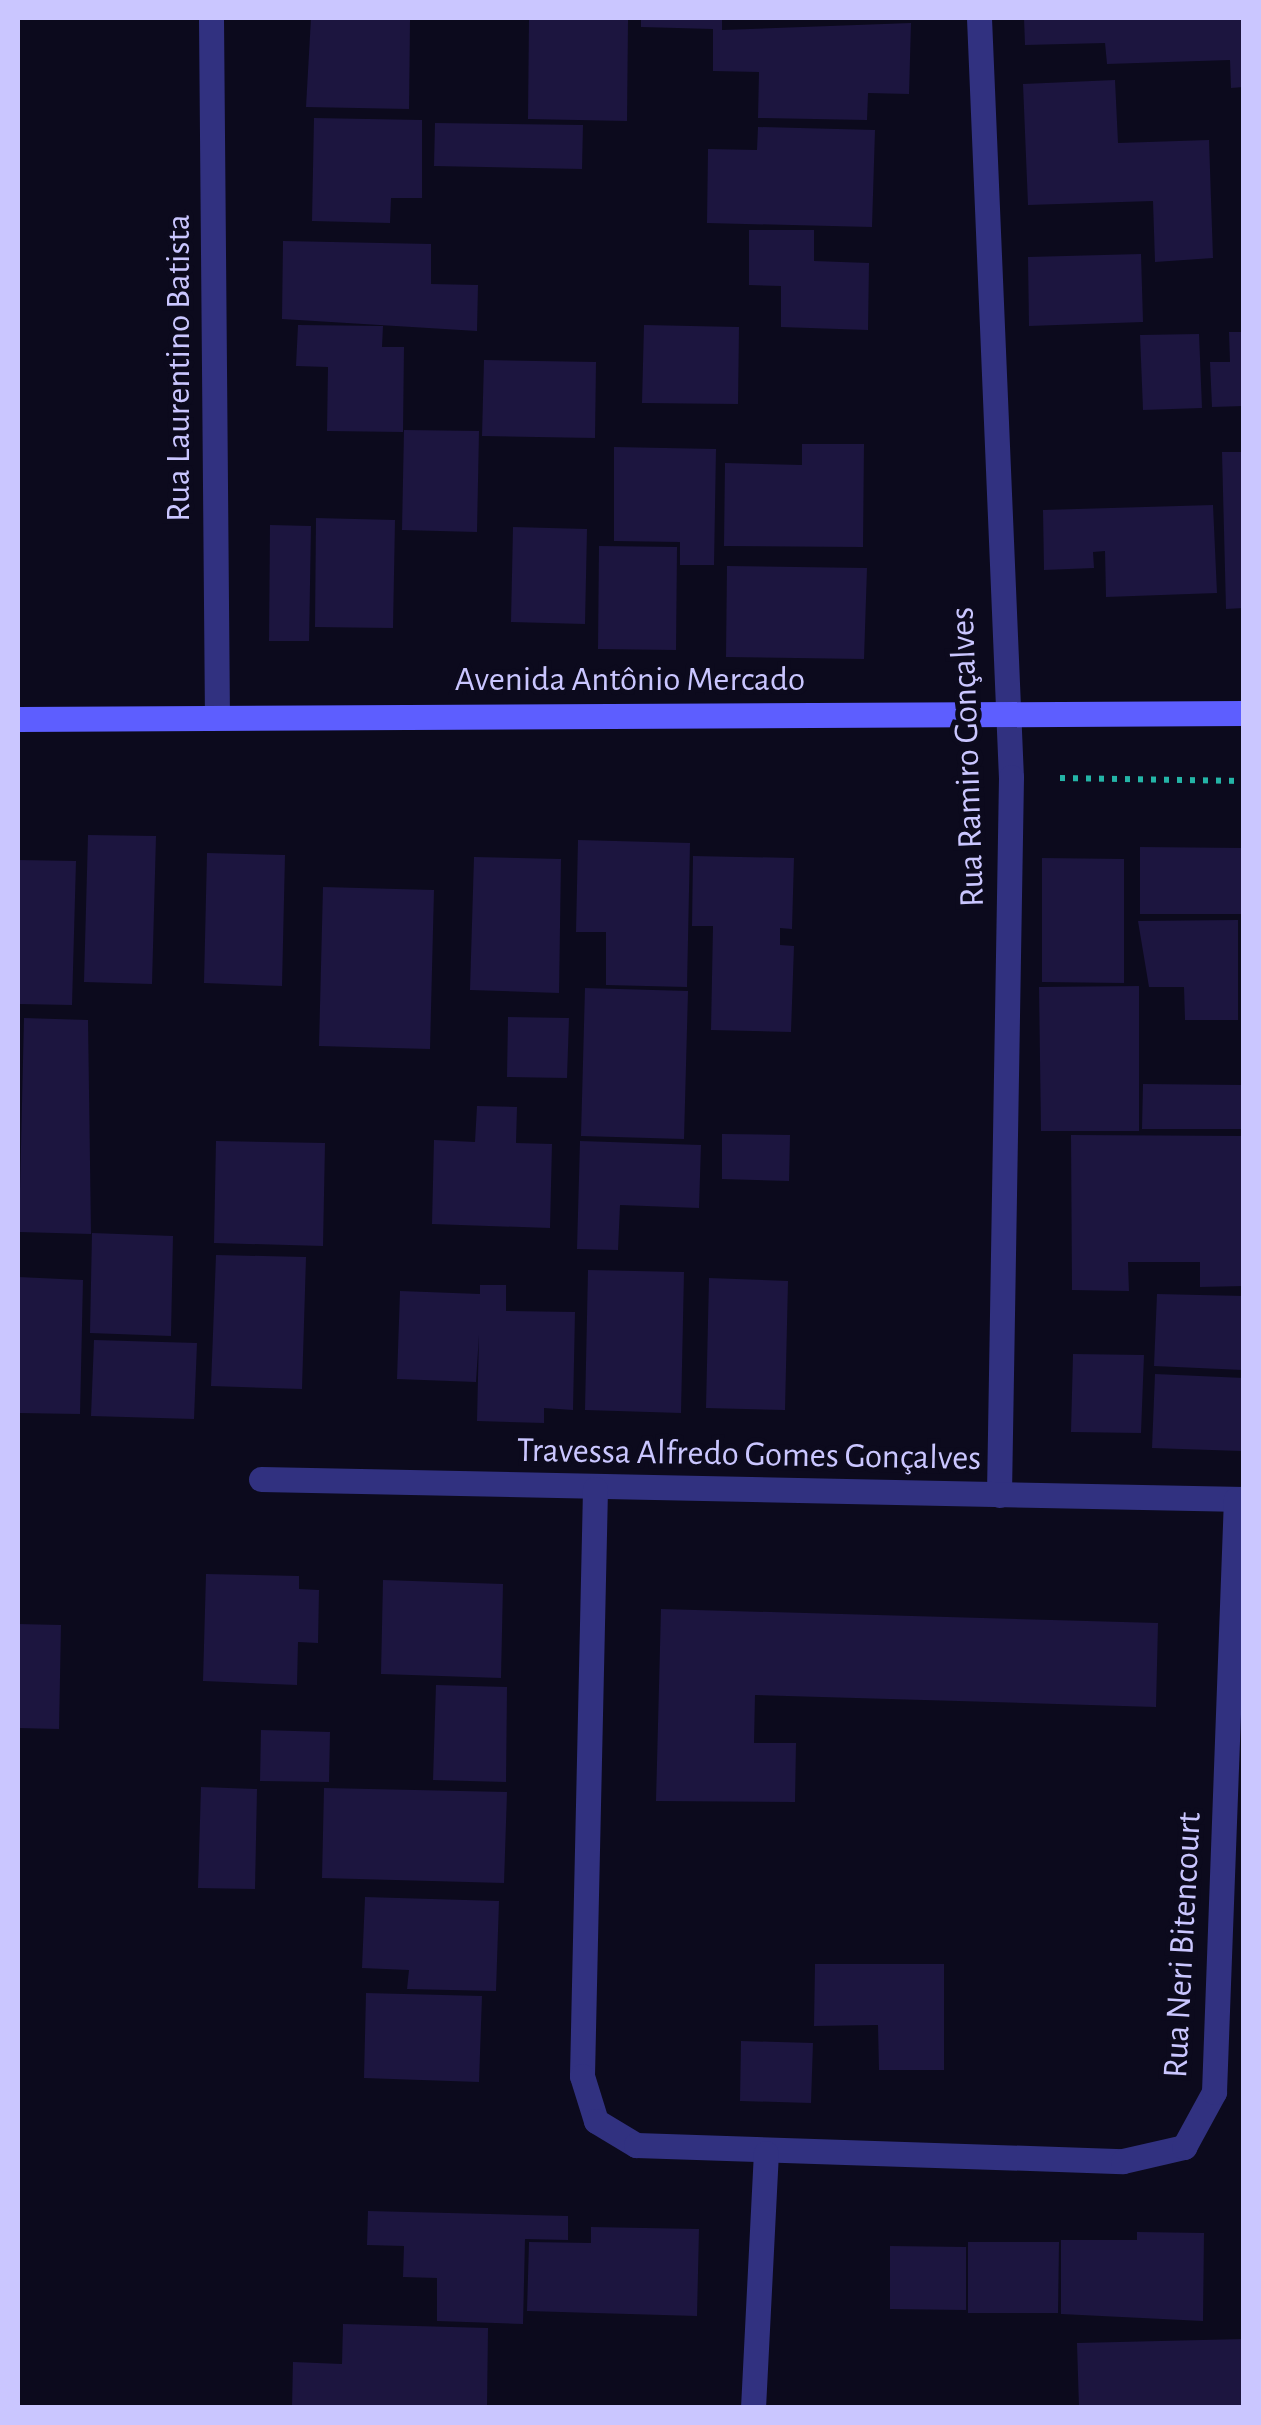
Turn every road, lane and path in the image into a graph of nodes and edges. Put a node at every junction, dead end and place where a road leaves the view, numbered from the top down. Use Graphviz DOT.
graph roads {
  1 [pos="211,18"];
  2 [pos="979,18"];
  3 [pos="1002,712"];
  4 [pos="1244,713"];
  5 [pos="217,717"];
  6 [pos="18,719"];
  7 [pos="1011,777"];
  8 [pos="1244,781"];
  9 [pos="261,1478"];
  10 [pos="595,1489"];
  11 [pos="999,1495"];
  12 [pos="1240,1499"];
  13 [pos="766,2153"];
  14 [pos="753,2408"];
  1 -- 5 [label="street, Rua Laurentino Batista"];
  2 -- 3 [label="street, Rua Ramiro Gonçalves"];
  3 -- 4 [label="street, Avenida Antônio Mercado"];
  3 -- 5 [label="street, Avenida Antônio Mercado"];
  3 -- 7 [label="street, Rua Ramiro Gonçalves"];
  5 -- 6 [label="street, Avenida Antônio Mercado"];
  7 -- 8 [label="path"];
  7 -- 11 [label="street, Rua Ramiro Gonçalves"];
  9 -- 10 [label="street, Travessa Alfredo Gomes Gonçalves"];
  10 -- 11 [label="street, Travessa Alfredo Gomes Gonçalves"];
  10 -- 13 [label="street, Rua Neri Bitencourt"];
  11 -- 12 [label="street, Travessa Alfredo Gomes Gonçalves"];
  12 -- 13 [label="street, Rua Neri Bitencourt"];
  13 -- 14 [label="street"];
}
